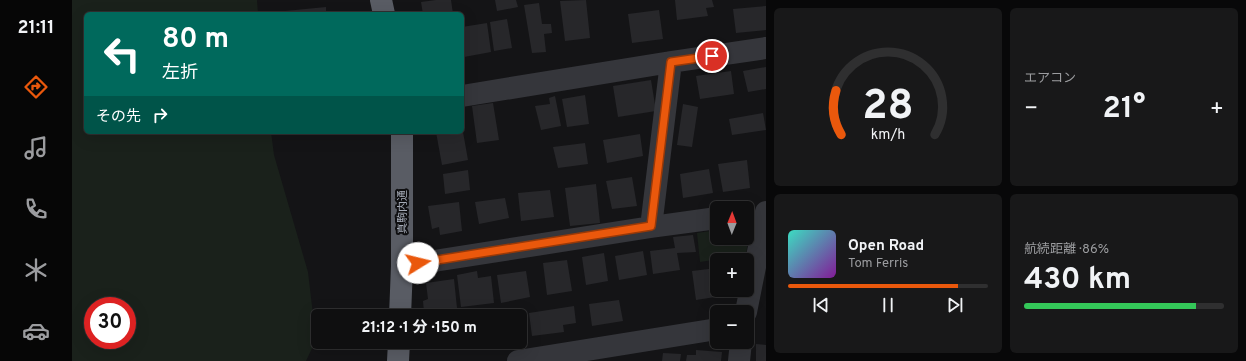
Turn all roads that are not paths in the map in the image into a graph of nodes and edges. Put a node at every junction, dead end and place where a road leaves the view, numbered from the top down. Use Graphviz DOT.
graph roads {
  1 [pos="381,0"];
  2 [pos="384,12"];
  3 [pos="766,48"];
  4 [pos="671,62"];
  5 [pos="464,96"];
  6 [pos="402,134"];
  7 [pos="766,212"];
  8 [pos="754,213"];
  9 [pos="710,219"];
  10 [pos="651,226"];
  11 [pos="402,266"];
  12 [pos="747,305"];
  13 [pos="400,309"];
  14 [pos="710,330"];
  15 [pos="399,349"];
  16 [pos="741,349"];
  17 [pos="398,361"];
  18 [pos="518,361"];
  19 [pos="739,361"];
  1 -- 2 [label="highway"];
  3 -- 4 [label="street"];
  4 -- 5 [label="street"];
  4 -- 10 [label="street"];
  6 -- 11 [label="highway, 真駒内通"];
  7 -- 8 [label="street"];
  7 -- 12 [label="street"];
  9 -- 10 [label="street"];
  10 -- 11 [label="street"];
  11 -- 13 [label="highway, 真駒内通"];
  14 -- 18 [label="street"];
  15 -- 17 [label="highway"];
  16 -- 19 [label="street"];
}
